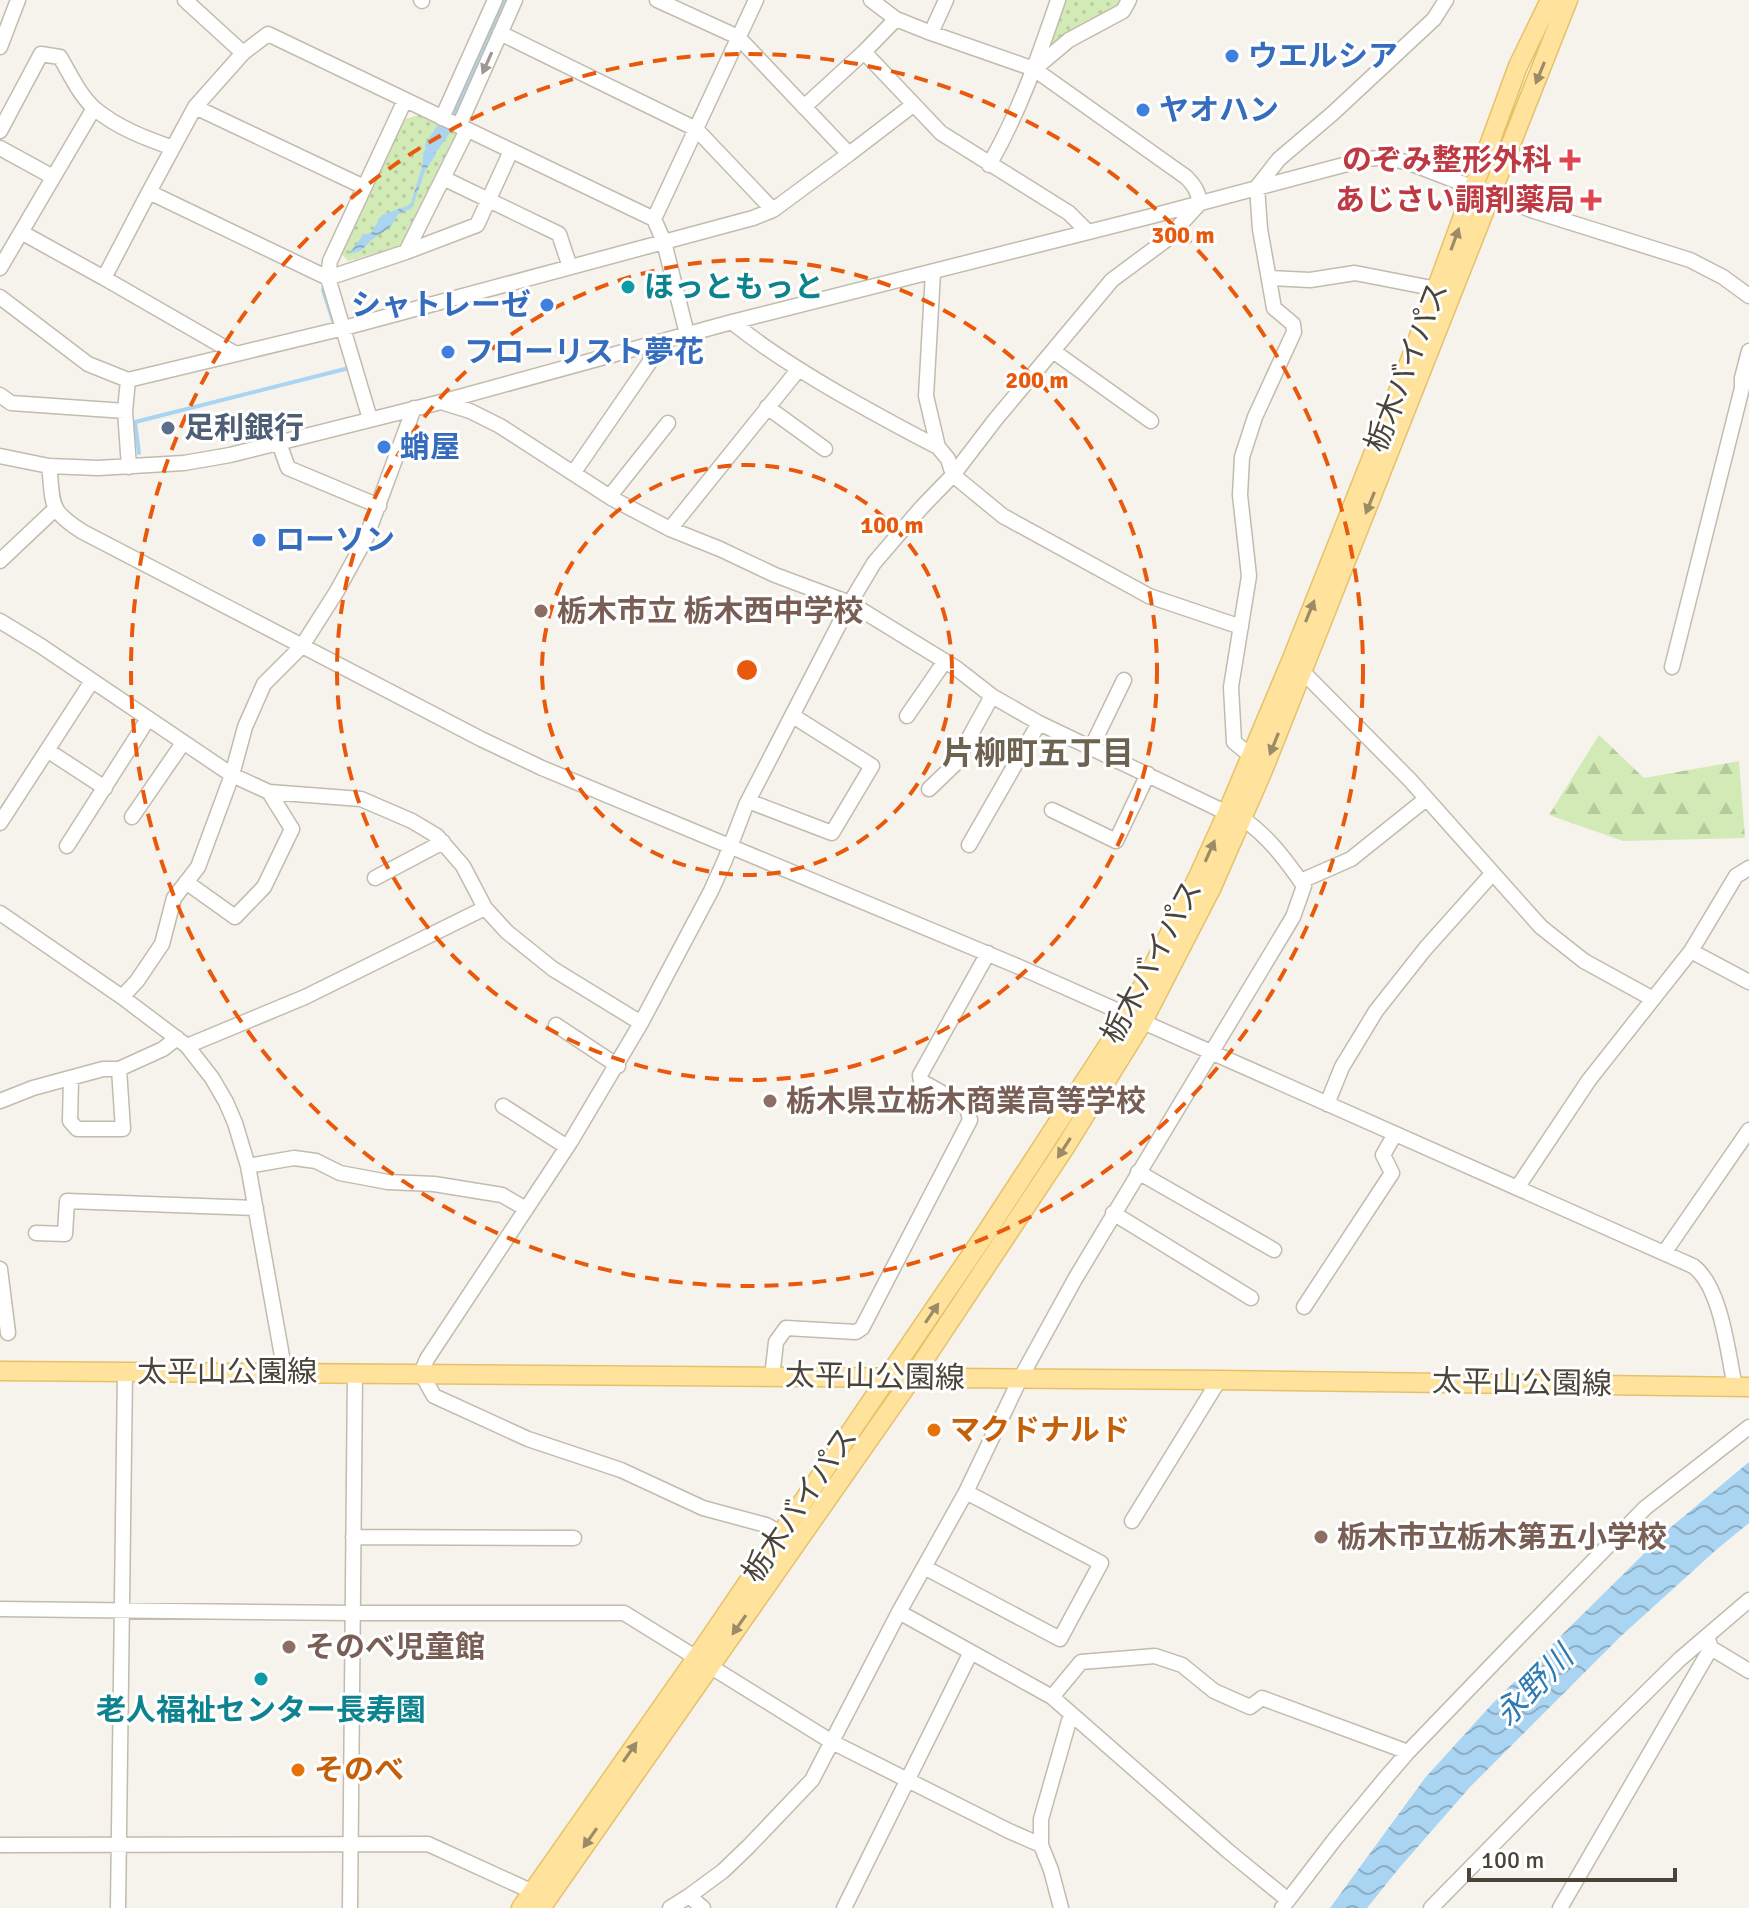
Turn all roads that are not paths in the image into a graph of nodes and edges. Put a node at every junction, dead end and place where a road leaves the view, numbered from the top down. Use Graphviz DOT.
graph roads {
  1 [pos="18,0"];
  2 [pos="185,0"];
  3 [pos="495,0"];
  4 [pos="515,0"];
  5 [pos="657,0"];
  6 [pos="756,0"];
  7 [pos="871,0"];
  8 [pos="946,0"];
  9 [pos="1058,0"];
  10 [pos="1129,0"];
  11 [pos="1446,0"];
  12 [pos="1550,0"];
  13 [pos="1568,0"];
  14 [pos="896,19"];
  15 [pos="500,33"];
  16 [pos="931,33"];
  17 [pos="738,37"];
  18 [pos="0,47"];
  19 [pos="864,52"];
  20 [pos="243,53"];
  21 [pos="1034,69"];
  22 [pos="405,100"];
  23 [pos="913,105"];
  24 [pos="195,107"];
  25 [pos="804,107"];
  26 [pos="94,108"];
  27 [pos="442,118"];
  28 [pos="463,128"];
  29 [pos="696,129"];
  30 [pos="0,131"];
  31 [pos="0,148"];
  32 [pos="173,148"];
  33 [pos="511,151"];
  34 [pos="849,154"];
  35 [pos="989,165"];
  36 [pos="53,177"];
  37 [pos="443,178"];
  38 [pos="364,187"];
  39 [pos="1257,187"];
  40 [pos="149,192"];
  41 [pos="1482,192"];
  42 [pos="488,200"];
  43 [pos="1200,203"];
  44 [pos="773,210"];
  45 [pos="654,219"];
  46 [pos="21,232"];
  47 [pos="1088,232"];
  48 [pos="664,242"];
  49 [pos="406,252"];
  50 [pos="570,267"];
  51 [pos="0,268"];
  52 [pos="933,272"];
  53 [pos="104,278"];
  54 [pos="328,278"];
  55 [pos="1269,278"];
  56 [pos="1437,289"];
  57 [pos="1749,296"];
  58 [pos="0,297"];
  59 [pos="732,322"];
  60 [pos="344,328"];
  61 [pos="687,334"];
  62 [pos="657,342"];
  63 [pos="1053,351"];
  64 [pos="1749,351"];
  65 [pos="236,354"];
  66 [pos="798,370"];
  67 [pos="128,380"];
  68 [pos="0,395"];
  69 [pos="441,402"];
  70 [pos="767,407"];
  71 [pos="414,408"];
  72 [pos="125,411"];
  73 [pos="370,419"];
  74 [pos="1151,421"];
  75 [pos="668,423"];
  76 [pos="279,443"];
  77 [pos="938,447"];
  78 [pos="825,449"];
  79 [pos="0,456"];
  80 [pos="49,466"];
  81 [pos="129,467"];
  82 [pos="574,472"];
  83 [pos="953,475"];
  84 [pos="610,496"];
  85 [pos="379,506"];
  86 [pos="54,510"];
  87 [pos="670,529"];
  88 [pos="0,561"];
  89 [pos="850,603"];
  90 [pos="1241,627"];
  91 [pos="3,628"];
  92 [pos="302,646"];
  93 [pos="945,661"];
  94 [pos="1672,667"];
  95 [pos="1303,672"];
  96 [pos="1124,680"];
  97 [pos="92,681"];
  98 [pos="992,696"];
  99 [pos="793,716"];
  100 [pos="907,716"];
  101 [pos="148,719"];
  102 [pos="1039,723"];
  103 [pos="183,743"];
  104 [pos="1091,748"];
  105 [pos="47,750"];
  106 [pos="1251,756"];
  107 [pos="1148,774"];
  108 [pos="232,775"];
  109 [pos="105,788"];
  110 [pos="929,789"];
  111 [pos="269,792"];
  112 [pos="1426,799"];
  113 [pos="748,801"];
  114 [pos="1052,810"];
  115 [pos="1234,815"];
  116 [pos="132,817"];
  117 [pos="0,823"];
  118 [pos="443,842"];
  119 [pos="969,845"];
  120 [pos="67,846"];
  121 [pos="730,847"];
  122 [pos="1749,868"];
  123 [pos="1492,874"];
  124 [pos="375,878"];
  125 [pos="1301,881"];
  126 [pos="186,882"];
  127 [pos="485,908"];
  128 [pos="0,913"];
  129 [pos="1691,951"];
  130 [pos="988,953"];
  131 [pos="1749,982"];
  132 [pos="122,997"];
  133 [pos="1653,999"];
  134 [pos="1134,1019"];
  135 [pos="641,1023"];
  136 [pos="556,1025"];
  137 [pos="182,1042"];
  138 [pos="1210,1052"];
  139 [pos="618,1066"];
  140 [pos="119,1069"];
  141 [pos="71,1078"];
  142 [pos="0,1101"];
  143 [pos="1327,1104"];
  144 [pos="503,1106"];
  145 [pos="1749,1130"];
  146 [pos="1395,1134"];
  147 [pos="567,1147"];
  148 [pos="248,1166"];
  149 [pos="1138,1172"];
  150 [pos="1517,1188"];
  151 [pos="256,1208"];
  152 [pos="526,1209"];
  153 [pos="1113,1213"];
  154 [pos="36,1233"];
  155 [pos="1274,1250"];
  156 [pos="1664,1253"];
  157 [pos="0,1269"];
  158 [pos="1251,1298"];
  159 [pos="1304,1307"];
  160 [pos="8,1333"];
  161 [pos="0,1371"];
  162 [pos="125,1371"];
  163 [pos="355,1372"];
  164 [pos="285,1373"];
  165 [pos="421,1373"];
  166 [pos="772,1377"];
  167 [pos="888,1378"];
  168 [pos="912,1378"];
  169 [pos="1020,1379"];
  170 [pos="1219,1380"];
  171 [pos="1742,1387"];
  172 [pos="1749,1427"];
  173 [pos="966,1492"];
  174 [pos="1132,1521"];
  175 [pos="353,1537"];
  176 [pos="789,1537"];
  177 [pos="574,1538"];
  178 [pos="924,1567"];
  179 [pos="1749,1600"];
  180 [pos="0,1609"];
  181 [pos="123,1611"];
  182 [pos="899,1612"];
  183 [pos="352,1613"];
  184 [pos="1709,1642"];
  185 [pos="971,1652"];
  186 [pos="704,1661"];
  187 [pos="1749,1671"];
  188 [pos="1052,1697"];
  189 [pos="1071,1714"];
  190 [pos="832,1742"];
  191 [pos="1408,1752"];
  192 [pos="906,1779"];
  193 [pos="119,1844"];
  194 [pos="0,1845"];
  195 [pos="350,1845"];
  196 [pos="1041,1845"];
  197 [pos="689,1896"];
  198 [pos="537,1900"];
  199 [pos="1285,1904"];
  200 [pos="118,1908"];
  201 [pos="350,1908"];
  202 [pos="521,1908"];
  203 [pos="670,1908"];
  204 [pos="703,1908"];
  205 [pos="844,1908"];
  206 [pos="1061,1908"];
  207 [pos="1431,1908"];
  208 [pos="1560,1908"];
  1 -- 18 [label="street"];
  2 -- 20 [label="street"];
  3 -- 27 [label="street"];
  4 -- 15 [label="street"];
  5 -- 17 [label="street"];
  6 -- 17 [label="street"];
  7 -- 14 [label="street"];
  8 -- 16 [label="street"];
  9 -- 21 [label="street"];
  10 -- 21 [label="street"];
  11 -- 39 [label="street"];
  12 -- 41 [label="main road, 栃木バイパス"];
  13 -- 41 [label="main road, 栃木バイパス, one-way"];
  14 -- 16 [label="street"];
  14 -- 19 [label="street"];
  15 -- 28 [label="street, one-way"];
  15 -- 29 [label="street"];
  16 -- 21 [label="street"];
  17 -- 25 [label="street"];
  17 -- 29 [label="street"];
  19 -- 23 [label="street"];
  19 -- 25 [label="street"];
  20 -- 22 [label="street"];
  20 -- 24 [label="street"];
  21 -- 35 [label="street"];
  21 -- 43 [label="street"];
  22 -- 27 [label="street"];
  22 -- 38 [label="street"];
  23 -- 34 [label="street"];
  23 -- 35 [label="street"];
  24 -- 32 [label="street"];
  24 -- 38 [label="street"];
  25 -- 34 [label="street"];
  26 -- 30 [label="street"];
  26 -- 32 [label="street"];
  26 -- 36 [label="street"];
  27 -- 28 [label="street"];
  28 -- 33 [label="street"];
  28 -- 37 [label="street"];
  29 -- 44 [label="street"];
  29 -- 45 [label="street"];
  31 -- 36 [label="street"];
  32 -- 40 [label="street"];
  33 -- 42 [label="street"];
  33 -- 45 [label="street"];
  34 -- 44 [label="street"];
  35 -- 47 [label="street"];
  36 -- 46 [label="street"];
  37 -- 42 [label="street"];
  37 -- 49 [label="street"];
  38 -- 54 [label="street"];
  39 -- 41 [label="street"];
  39 -- 43 [label="street"];
  39 -- 55 [label="street"];
  40 -- 53 [label="street"];
  40 -- 54 [label="street"];
  56 -- 41 [label="main road, 栃木バイパス, one-way"];
  41 -- 57 [label="street"];
  41 -- 95 [label="main road, 栃木バイパス, one-way"];
  42 -- 49 [label="street"];
  42 -- 50 [label="street"];
  43 -- 47 [label="street"];
  43 -- 63 [label="street"];
  44 -- 48 [label="street"];
  45 -- 48 [label="street"];
  46 -- 51 [label="street"];
  46 -- 53 [label="street"];
  47 -- 52 [label="street"];
  48 -- 50 [label="street"];
  48 -- 61 [label="street"];
  49 -- 54 [label="street"];
  50 -- 60 [label="street"];
  52 -- 59 [label="street"];
  52 -- 77 [label="street"];
  53 -- 65 [label="street"];
  54 -- 60 [label="street"];
  55 -- 56 [label="street"];
  55 -- 90 [label="street"];
  106 -- 56 [label="main road, 栃木バイパス, one-way"];
  58 -- 67 [label="street"];
  59 -- 61 [label="street"];
  59 -- 66 [label="street"];
  60 -- 65 [label="street"];
  60 -- 73 [label="street"];
  61 -- 62 [label="street"];
  62 -- 69 [label="street"];
  62 -- 82 [label="street"];
  63 -- 74 [label="street"];
  63 -- 83 [label="street"];
  64 -- 94 [label="street"];
  65 -- 67 [label="street"];
  66 -- 70 [label="street"];
  66 -- 77 [label="street"];
  67 -- 72 [label="street"];
  68 -- 72 [label="street"];
  69 -- 71 [label="street"];
  69 -- 82 [label="street"];
  70 -- 78 [label="street"];
  70 -- 87 [label="street"];
  71 -- 73 [label="street"];
  71 -- 85 [label="street"];
  72 -- 81 [label="street"];
  73 -- 76 [label="street"];
  75 -- 84 [label="street"];
  76 -- 81 [label="street"];
  76 -- 85 [label="street"];
  77 -- 83 [label="street"];
  79 -- 80 [label="street"];
  80 -- 81 [label="street"];
  80 -- 86 [label="street"];
  82 -- 84 [label="street"];
  83 -- 89 [label="street"];
  83 -- 90 [label="street"];
  84 -- 87 [label="street"];
  85 -- 92 [label="street"];
  86 -- 88 [label="street"];
  86 -- 92 [label="street"];
  87 -- 89 [label="street"];
  89 -- 93 [label="street"];
  89 -- 99 [label="street"];
  90 -- 106 [label="street"];
  91 -- 97 [label="street"];
  92 -- 108 [label="street"];
  92 -- 121 [label="street"];
  93 -- 98 [label="street"];
  93 -- 100 [label="street"];
  95 -- 112 [label="street"];
  95 -- 115 [label="main road, 栃木バイパス, one-way"];
  96 -- 104 [label="street"];
  97 -- 101 [label="street"];
  97 -- 105 [label="street"];
  98 -- 102 [label="street"];
  98 -- 110 [label="street"];
  99 -- 113 [label="street"];
  99 -- 113 [label="street"];
  101 -- 103 [label="street"];
  101 -- 109 [label="street"];
  102 -- 104 [label="street"];
  102 -- 119 [label="street"];
  103 -- 108 [label="street"];
  103 -- 116 [label="street"];
  104 -- 107 [label="street"];
  105 -- 109 [label="street"];
  105 -- 117 [label="street"];
  106 -- 115 [label="main road, 栃木バイパス"];
  107 -- 114 [label="street"];
  107 -- 115 [label="street"];
  108 -- 111 [label="street"];
  108 -- 126 [label="street"];
  109 -- 120 [label="street"];
  111 -- 118 [label="street"];
  111 -- 126 [label="street"];
  112 -- 123 [label="street"];
  112 -- 125 [label="street"];
  113 -- 121 [label="street"];
  115 -- 125 [label="street"];
  115 -- 134 [label="main road, 栃木バイパス"];
  118 -- 124 [label="street"];
  118 -- 127 [label="street"];
  121 -- 130 [label="street"];
  121 -- 135 [label="street"];
  122 -- 129 [label="street"];
  123 -- 133 [label="street"];
  123 -- 143 [label="street"];
  125 -- 138 [label="street"];
  126 -- 132 [label="street"];
  127 -- 135 [label="street"];
  127 -- 137 [label="street"];
  128 -- 132 [label="street"];
  129 -- 131 [label="street"];
  129 -- 133 [label="street"];
  130 -- 134 [label="street"];
  130 -- 166 [label="street"];
  132 -- 137 [label="street"];
  133 -- 150 [label="street"];
  134 -- 138 [label="street"];
  167 -- 134 [label="main road, 栃木バイパス, one-way"];
  134 -- 168 [label="main road, 栃木バイパス, one-way"];
  135 -- 139 [label="street"];
  136 -- 139 [label="street"];
  137 -- 140 [label="street"];
  137 -- 148 [label="street"];
  138 -- 143 [label="street"];
  138 -- 149 [label="street"];
  139 -- 147 [label="street"];
  140 -- 141 [label="street"];
  140 -- 141 [label="street"];
  141 -- 142 [label="street"];
  143 -- 146 [label="street"];
  144 -- 147 [label="street"];
  145 -- 156 [label="street"];
  146 -- 150 [label="street"];
  146 -- 159 [label="street"];
  147 -- 152 [label="street"];
  148 -- 151 [label="street"];
  148 -- 152 [label="street"];
  149 -- 153 [label="street"];
  149 -- 155 [label="street"];
  150 -- 156 [label="street"];
  151 -- 154 [label="street"];
  151 -- 164 [label="street"];
  152 -- 165 [label="street"];
  153 -- 158 [label="street"];
  153 -- 169 [label="street"];
  156 -- 171 [label="street"];
  157 -- 160 [label="street"];
  161 -- 162 [label="main road, 太平山公園線"];
  162 -- 164 [label="main road, 太平山公園線"];
  162 -- 181 [label="street"];
  163 -- 164 [label="main road, 太平山公園線"];
  163 -- 165 [label="main road, 太平山公園線"];
  163 -- 175 [label="street"];
  165 -- 166 [label="main road, 太平山公園線"];
  165 -- 176 [label="street"];
  166 -- 167 [label="main road, 太平山公園線"];
  167 -- 168 [label="main road, 太平山公園線"];
  167 -- 176 [label="main road, 栃木バイパス"];
  168 -- 169 [label="main road, 太平山公園線"];
  168 -- 176 [label="main road, 栃木バイパス"];
  169 -- 170 [label="main road, 太平山公園線"];
  169 -- 173 [label="street"];
  170 -- 171 [label="main road, 太平山公園線"];
  170 -- 174 [label="street"];
  172 -- 191 [label="street"];
  173 -- 178 [label="street"];
  173 -- 178 [label="street"];
  175 -- 177 [label="street"];
  175 -- 183 [label="street"];
  176 -- 186 [label="main road, 栃木バイパス"];
  178 -- 182 [label="street"];
  179 -- 184 [label="street"];
  180 -- 181 [label="street"];
  181 -- 183 [label="street"];
  181 -- 193 [label="street"];
  182 -- 185 [label="street"];
  182 -- 190 [label="street"];
  183 -- 186 [label="street"];
  183 -- 195 [label="street"];
  184 -- 187 [label="street"];
  184 -- 207 [label="street"];
  184 -- 208 [label="street"];
  185 -- 188 [label="street"];
  185 -- 192 [label="street"];
  186 -- 190 [label="street"];
  186 -- 198 [label="main road, 栃木バイパス"];
  188 -- 189 [label="street"];
  188 -- 191 [label="street"];
  189 -- 196 [label="street"];
  189 -- 199 [label="street"];
  190 -- 192 [label="street"];
  190 -- 197 [label="street"];
  191 -- 199 [label="street"];
  192 -- 196 [label="street"];
  192 -- 205 [label="street"];
  193 -- 194 [label="street"];
  193 -- 195 [label="street"];
  193 -- 200 [label="street"];
  195 -- 198 [label="street"];
  195 -- 201 [label="street"];
  196 -- 206 [label="street"];
  197 -- 203 [label="street"];
  197 -- 204 [label="street"];
  198 -- 202 [label="main road, 栃木バイパス"];
}
